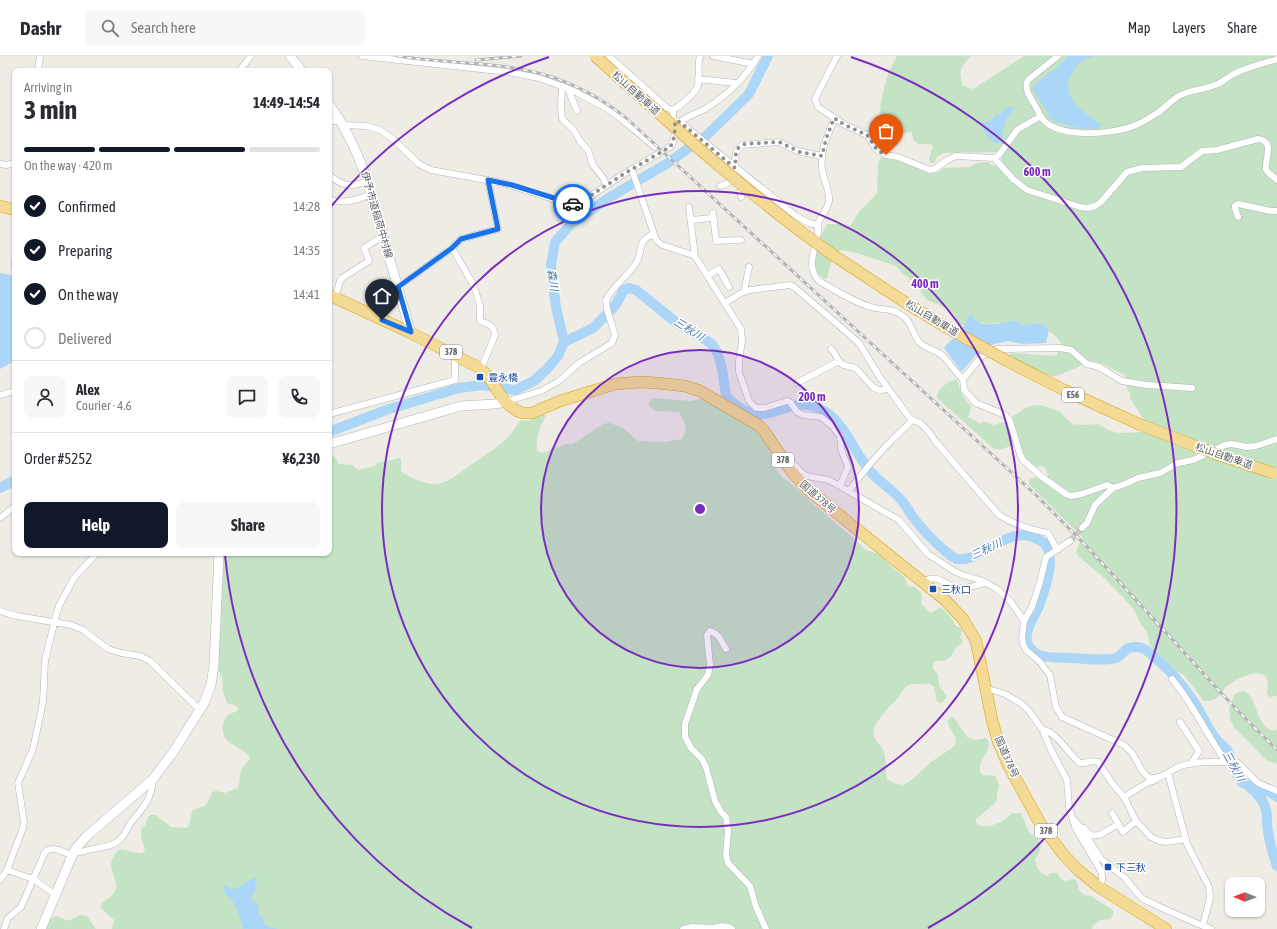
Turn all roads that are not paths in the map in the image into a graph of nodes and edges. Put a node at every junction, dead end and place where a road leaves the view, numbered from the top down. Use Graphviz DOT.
graph roads {
  1 [pos="40,56"];
  2 [pos="251,56"];
  3 [pos="290,56"];
  4 [pos="362,56"];
  5 [pos="595,56"];
  6 [pos="609,56"];
  7 [pos="700,56"];
  8 [pos="713,56"];
  9 [pos="758,56"];
  10 [pos="837,56"];
  11 [pos="1058,56"];
  12 [pos="1277,60"];
  13 [pos="754,64"];
  14 [pos="38,68"];
  15 [pos="241,68"];
  16 [pos="300,68"];
  17 [pos="698,79"];
  18 [pos="736,83"];
  19 [pos="565,88"];
  20 [pos="332,108"];
  21 [pos="673,110"];
  22 [pos="577,111"];
  23 [pos="1040,116"];
  24 [pos="834,118"];
  25 [pos="332,122"];
  26 [pos="341,122"];
  27 [pos="678,122"];
  28 [pos="654,147"];
  29 [pos="822,156"];
  30 [pos="994,158"];
  31 [pos="12,163"];
  32 [pos="0,164"];
  33 [pos="735,168"];
  34 [pos="633,172"];
  35 [pos="332,176"];
  36 [pos="488,180"];
  37 [pos="1277,180"];
  38 [pos="368,181"];
  39 [pos="606,186"];
  40 [pos="720,186"];
  41 [pos="371,194"];
  42 [pos="741,197"];
  43 [pos="332,200"];
  44 [pos="0,206"];
  45 [pos="690,207"];
  46 [pos="12,209"];
  47 [pos="1277,211"];
  48 [pos="1238,217"];
  49 [pos="691,220"];
  50 [pos="817,225"];
  51 [pos="653,234"];
  52 [pos="383,236"];
  53 [pos="741,240"];
  54 [pos="452,248"];
  55 [pos="695,257"];
  56 [pos="749,267"];
  57 [pos="708,274"];
  58 [pos="398,287"];
  59 [pos="729,287"];
  60 [pos="744,292"];
  61 [pos="332,297"];
  62 [pos="726,303"];
  63 [pos="411,332"];
  64 [pos="831,349"];
  65 [pos="455,354"];
  66 [pos="839,361"];
  67 [pos="484,372"];
  68 [pos="963,379"];
  69 [pos="797,383"];
  70 [pos="887,388"];
  71 [pos="1192,388"];
  72 [pos="12,392"];
  73 [pos="0,394"];
  74 [pos="503,399"];
  75 [pos="332,413"];
  76 [pos="912,420"];
  77 [pos="1277,439"];
  78 [pos="332,443"];
  79 [pos="784,462"];
  80 [pos="1275,473"];
  81 [pos="840,486"];
  82 [pos="1113,488"];
  83 [pos="849,491"];
  84 [pos="12,508"];
  85 [pos="0,518"];
  86 [pos="1082,528"];
  87 [pos="1070,541"];
  88 [pos="1059,549"];
  89 [pos="94,556"];
  90 [pos="219,556"];
  91 [pos="923,582"];
  92 [pos="987,583"];
  93 [pos="0,611"];
  94 [pos="1024,621"];
  95 [pos="54,622"];
  96 [pos="726,649"];
  97 [pos="1172,679"];
  98 [pos="986,688"];
  99 [pos="200,710"];
  100 [pos="1180,722"];
  101 [pos="1042,729"];
  102 [pos="1229,763"];
  103 [pos="1191,764"];
  104 [pos="1168,773"];
  105 [pos="1160,776"];
  106 [pos="153,780"];
  107 [pos="1277,791"];
  108 [pos="1124,797"];
  109 [pos="1112,813"];
  110 [pos="1072,818"];
  111 [pos="1136,821"];
  112 [pos="1079,825"];
  113 [pos="1118,825"];
  114 [pos="1186,839"];
  115 [pos="72,854"];
  116 [pos="7,870"];
  117 [pos="33,879"];
  118 [pos="0,880"];
  119 [pos="1099,887"];
  120 [pos="56,895"];
  121 [pos="1203,925"];
  122 [pos="4,929"];
  123 [pos="40,929"];
  124 [pos="683,929"];
  125 [pos="732,929"];
  126 [pos="766,929"];
  127 [pos="1166,929"];
  128 [pos="1211,929"];
  1 -- 14 [label="street"];
  2 -- 15 [label="street"];
  3 -- 16 [label="street"];
  4 -- 19 [label="street"];
  5 -- 80 [label="highway, 松山自動車道 / E56, bridge"];
  6 -- 21 [label="street"];
  7 -- 17 [label="street"];
  8 -- 13 [label="street"];
  9 -- 13 [label="street"];
  10 -- 24 [label="street"];
  11 -- 23 [label="street"];
  12 -- 23 [label="street"];
  13 -- 18 [label="street"];
  17 -- 18 [label="street"];
  17 -- 21 [label="street"];
  18 -- 27 [label="street"];
  19 -- 22 [label="street"];
  19 -- 28 [label="street"];
  19 -- 39 [label="street"];
  20 -- 26 [label="street, 伊予市道稲荷中村線"];
  21 -- 27 [label="street"];
  23 -- 30 [label="street"];
  24 -- 29 [label="street"];
  24 -- 30 [label="street"];
  25 -- 26 [label="street"];
  26 -- 36 [label="street"];
  26 -- 38 [label="street, 伊予市道稲荷中村線"];
  27 -- 33 [label="street"];
  27 -- 34 [label="street"];
  29 -- 33 [label="street"];
  29 -- 50 [label="street"];
  30 -- 37 [label="street"];
  31 -- 32 [label="street"];
  33 -- 40 [label="street"];
  33 -- 42 [label="street"];
  33 -- 50 [label="street"];
  34 -- 39 [label="street"];
  34 -- 51 [label="street"];
  35 -- 38 [label="street"];
  36 -- 39 [label="street"];
  36 -- 54 [label="street"];
  38 -- 41 [label="street, 伊予市道稲荷中村線"];
  41 -- 43 [label="street"];
  41 -- 52 [label="street, 伊予市道稲荷中村線"];
  44 -- 46 [label="highway"];
  45 -- 49 [label="street"];
  47 -- 48 [label="street"];
  49 -- 53 [label="street"];
  49 -- 55 [label="street"];
  50 -- 68 [label="street"];
  51 -- 55 [label="street"];
  51 -- 74 [label="street"];
  52 -- 58 [label="street, 伊予市道稲荷中村線"];
  52 -- 61 [label="street"];
  54 -- 58 [label="street"];
  54 -- 67 [label="street"];
  55 -- 57 [label="street"];
  56 -- 60 [label="street"];
  57 -- 59 [label="street"];
  57 -- 62 [label="street"];
  58 -- 63 [label="street, 伊予市道稲荷中村線"];
  60 -- 62 [label="street"];
  60 -- 70 [label="street"];
  61 -- 63 [label="highway, 国道378号 / 378"];
  62 -- 81 [label="street"];
  63 -- 65 [label="highway, 国道378号 / 378"];
  64 -- 66 [label="street"];
  65 -- 67 [label="highway, 国道378号 / 378"];
  65 -- 75 [label="street"];
  66 -- 69 [label="street"];
  66 -- 70 [label="street"];
  67 -- 74 [label="highway, 国道378号 / 378"];
  68 -- 71 [label="street"];
  68 -- 82 [label="street"];
  70 -- 76 [label="street"];
  72 -- 73 [label="street"];
  74 -- 78 [label="street"];
  74 -- 79 [label="highway, 国道378号 / 378"];
  76 -- 83 [label="street"];
  76 -- 88 [label="street"];
  77 -- 82 [label="street"];
  79 -- 81 [label="street"];
  79 -- 91 [label="highway, 国道378号 / 378"];
  81 -- 83 [label="street"];
  82 -- 86 [label="street"];
  83 -- 92 [label="street"];
  84 -- 85 [label="street"];
  87 -- 88 [label="street"];
  88 -- 94 [label="street"];
  89 -- 95 [label="street"];
  90 -- 99 [label="street"];
  91 -- 92 [label="street"];
  91 -- 98 [label="highway, 国道378号 / 378"];
  92 -- 94 [label="street"];
  93 -- 95 [label="street"];
  94 -- 105 [label="street"];
  95 -- 99 [label="street"];
  95 -- 116 [label="street"];
  96 -- 126 [label="street"];
  97 -- 102 [label="street"];
  98 -- 101 [label="street"];
  98 -- 119 [label="highway, 国道378号 / 378"];
  99 -- 106 [label="street"];
  100 -- 103 [label="street"];
  101 -- 108 [label="street"];
  101 -- 110 [label="street"];
  102 -- 103 [label="street"];
  102 -- 107 [label="street"];
  103 -- 104 [label="street"];
  104 -- 105 [label="street"];
  104 -- 114 [label="street"];
  105 -- 108 [label="street"];
  106 -- 115 [label="street"];
  106 -- 115 [label="street"];
  108 -- 111 [label="street"];
  109 -- 113 [label="street"];
  110 -- 112 [label="street"];
  110 -- 119 [label="street"];
  111 -- 113 [label="street"];
  111 -- 114 [label="street"];
  112 -- 113 [label="street"];
  112 -- 121 [label="street"];
  114 -- 121 [label="street"];
  115 -- 117 [label="street"];
  115 -- 120 [label="street"];
  116 -- 117 [label="street"];
  116 -- 118 [label="street"];
  117 -- 120 [label="street"];
  117 -- 122 [label="street"];
  119 -- 127 [label="highway, 国道378号 / 378"];
  120 -- 123 [label="street"];
  121 -- 128 [label="street"];
  124 -- 125 [label="street"];
}
